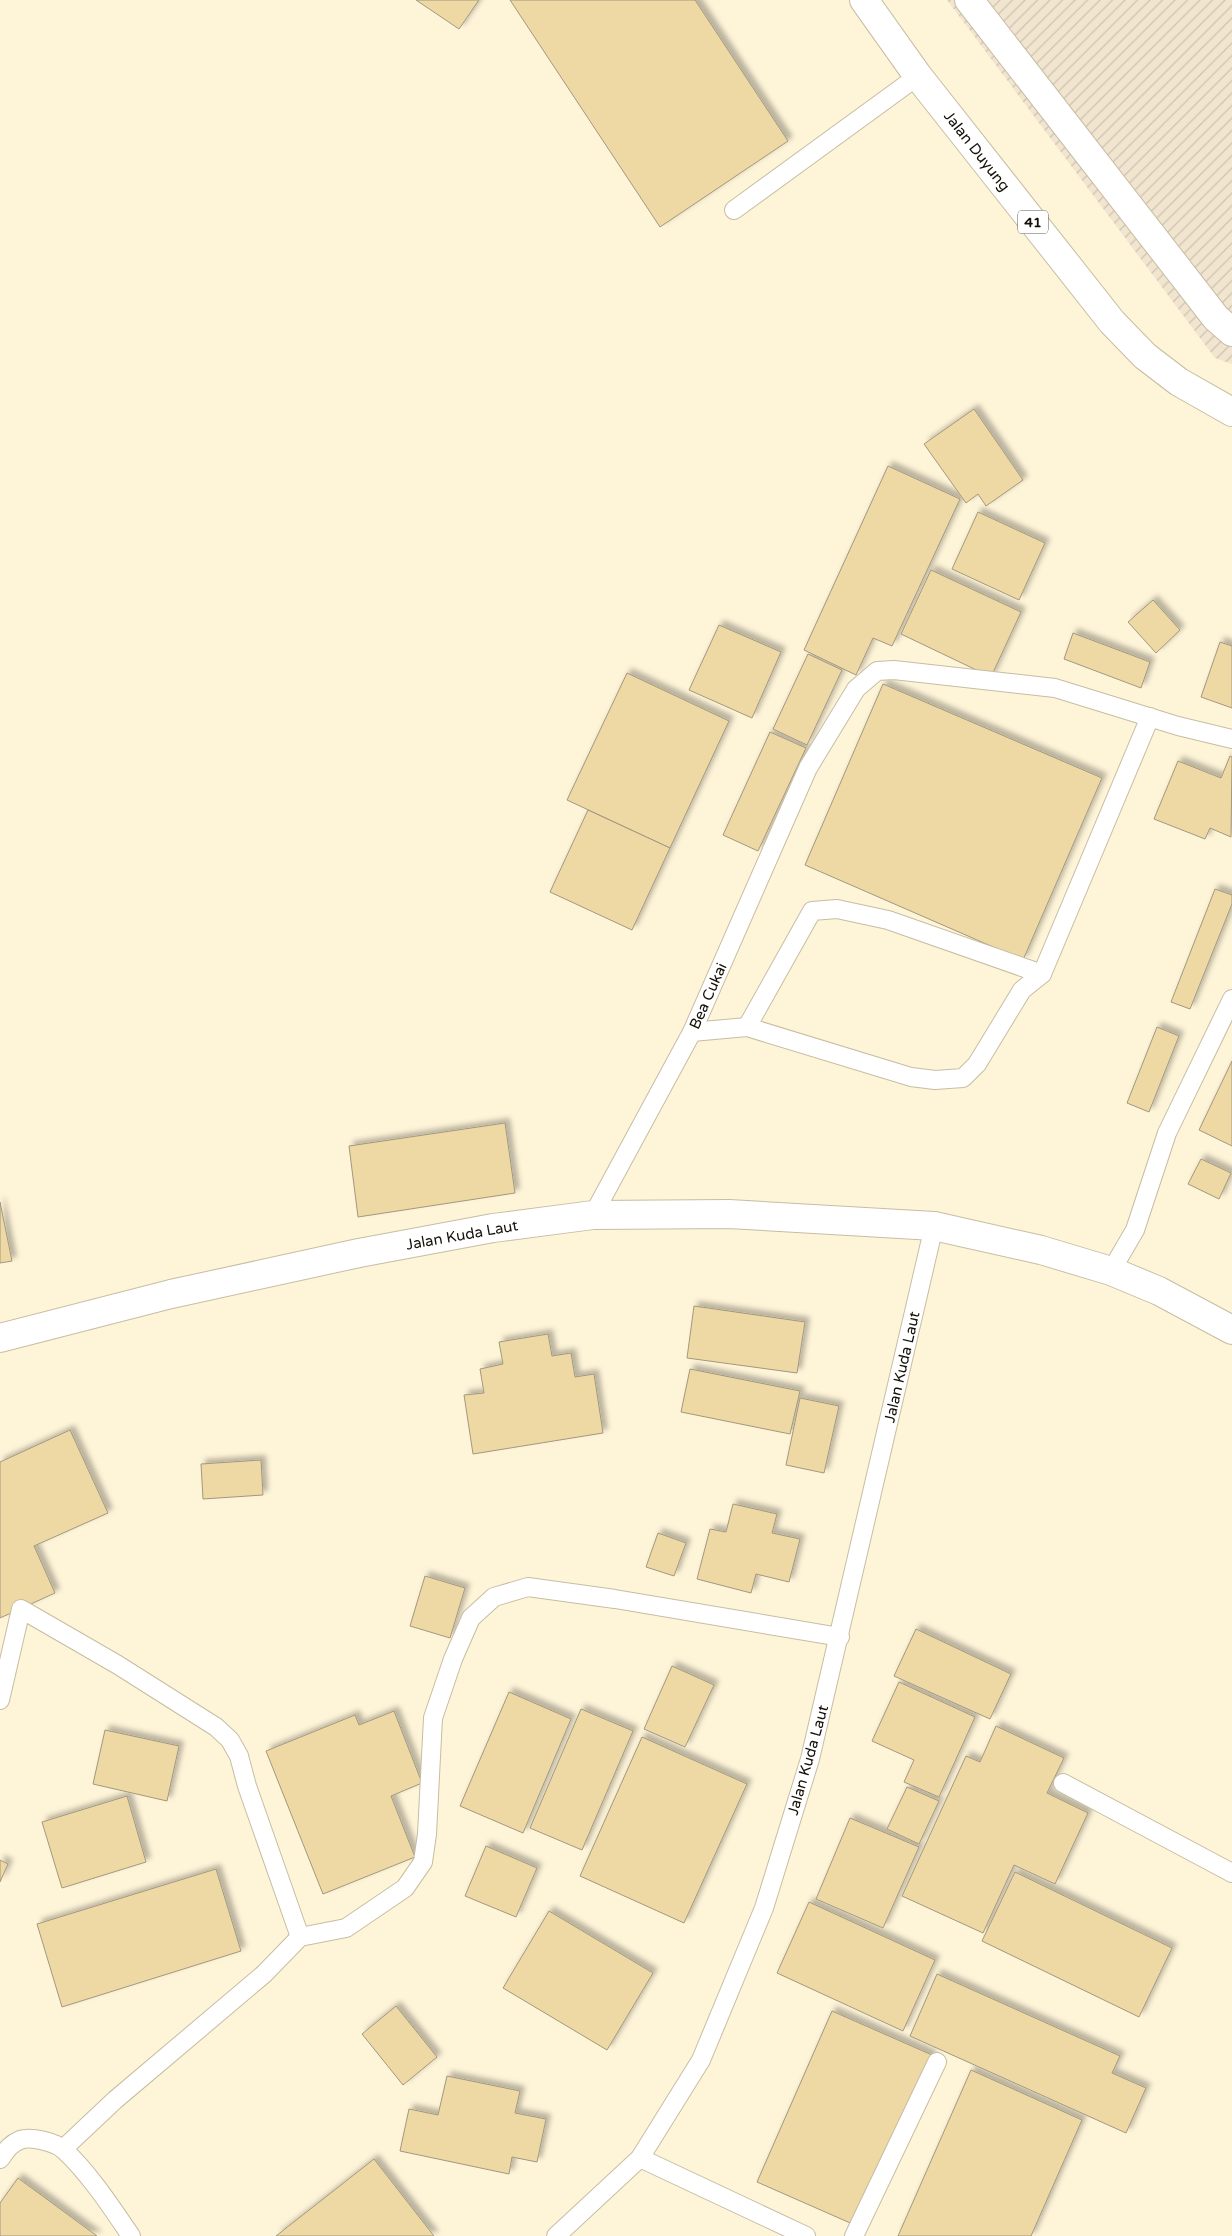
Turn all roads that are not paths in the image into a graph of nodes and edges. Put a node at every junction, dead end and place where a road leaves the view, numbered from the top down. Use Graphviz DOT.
graph roads {
  1 [pos="864,0"];
  2 [pos="969,0"];
  3 [pos="918,76"];
  4 [pos="734,210"];
  5 [pos="1232,332"];
  6 [pos="1232,412"];
  7 [pos="1150,717"];
  8 [pos="1232,739"];
  9 [pos="1042,974"];
  10 [pos="1232,999"];
  11 [pos="747,1027"];
  12 [pos="692,1032"];
  13 [pos="593,1215"];
  14 [pos="934,1226"];
  15 [pos="1111,1271"];
  16 [pos="1232,1330"];
  17 [pos="0,1338"];
  18 [pos="840,1637"];
  19 [pos="0,1700"];
  20 [pos="1063,1783"];
  21 [pos="1232,1873"];
  22 [pos="300,1937"];
  23 [pos="938,2062"];
  24 [pos="63,2149"];
  25 [pos="0,2158"];
  26 [pos="640,2158"];
  27 [pos="131,2236"];
  28 [pos="556,2236"];
  29 [pos="806,2236"];
  30 [pos="854,2236"];
  1 -- 3 [label="main road, Jalan Duyung / 41"];
  2 -- 5 [label="main road"];
  3 -- 4 [label="lane"];
  3 -- 6 [label="main road, Jalan Duyung / 41"];
  7 -- 8 [label="lane, Bea Cukai"];
  7 -- 9 [label="lane"];
  7 -- 12 [label="lane, Bea Cukai"];
  9 -- 11 [label="lane"];
  9 -- 11 [label="lane"];
  10 -- 15 [label="lane"];
  11 -- 12 [label="lane"];
  12 -- 13 [label="lane, Bea Cukai"];
  13 -- 14 [label="main road, Jalan Kuda Laut"];
  13 -- 17 [label="main road, Jalan Kuda Laut"];
  14 -- 15 [label="main road, Jalan Kuda Laut"];
  14 -- 18 [label="lane, Jalan Kuda Laut"];
  15 -- 16 [label="main road, Jalan Kuda Laut"];
  18 -- 22 [label="lane"];
  18 -- 26 [label="lane, Jalan Kuda Laut"];
  19 -- 22 [label="lane"];
  20 -- 21 [label="lane"];
  22 -- 24 [label="lane"];
  23 -- 30 [label="lane"];
  24 -- 25 [label="lane"];
  24 -- 27 [label="lane"];
  26 -- 28 [label="lane, Jalan Kuda Laut"];
  26 -- 29 [label="lane"];
}
